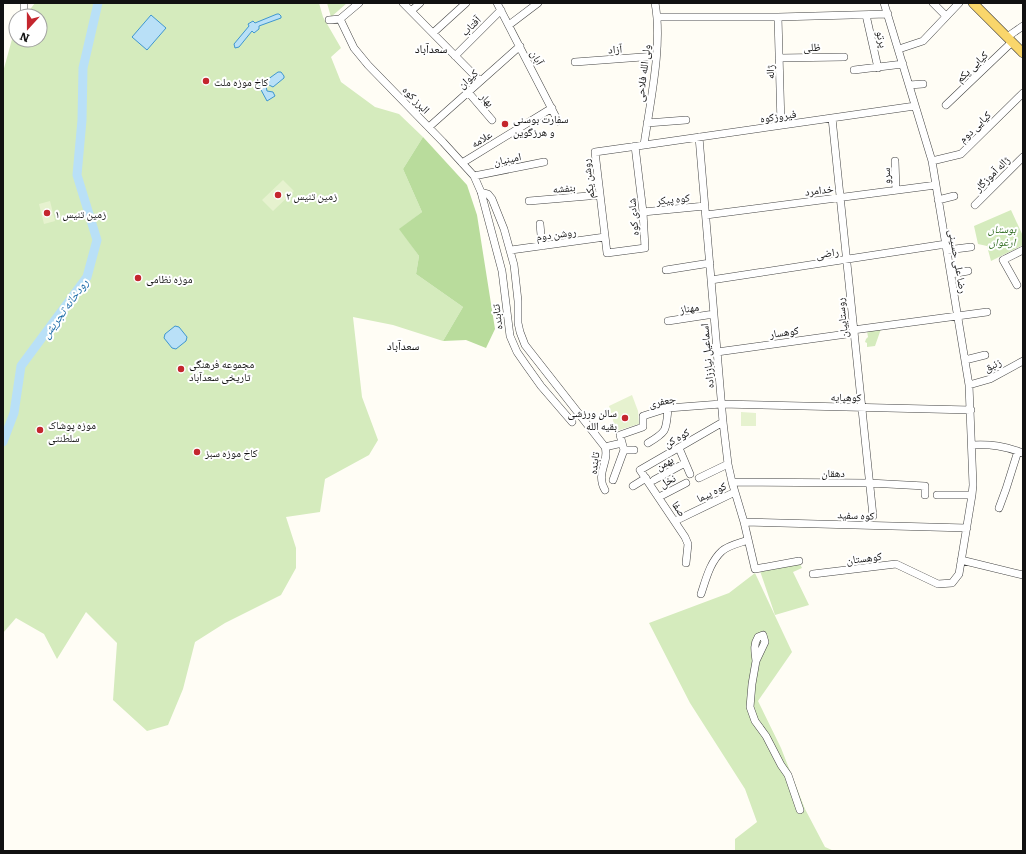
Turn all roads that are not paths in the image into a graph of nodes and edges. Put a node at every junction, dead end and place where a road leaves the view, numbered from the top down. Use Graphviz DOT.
graph roads {
  1 [pos="359,3"];
  2 [pos="403,3"];
  3 [pos="420,3"];
  4 [pos="466,3"];
  5 [pos="497,3"];
  6 [pos="538,3"];
  7 [pos="655,3"];
  8 [pos="884,3"];
  9 [pos="933,3"];
  10 [pos="959,3"];
  11 [pos="973,3"];
  12 [pos="979,3"];
  13 [pos="501,10"];
  14 [pos="411,11"];
  15 [pos="888,14"];
  16 [pos="866,15"];
  17 [pos="946,16"];
  18 [pos="658,17"];
  19 [pos="778,17"];
  20 [pos="329,20"];
  21 [pos="340,20"];
  22 [pos="509,25"];
  23 [pos="1023,26"];
  24 [pos="433,33"];
  25 [pos="1011,38"];
  26 [pos="520,46"];
  27 [pos="1023,48"];
  28 [pos="899,49"];
  29 [pos="1023,54"];
  30 [pos="455,56"];
  31 [pos="656,56"];
  32 [pos="844,57"];
  33 [pos="779,58"];
  34 [pos="575,62"];
  35 [pos="903,64"];
  36 [pos="878,68"];
  37 [pos="854,70"];
  38 [pos="480,81"];
  39 [pos="923,84"];
  40 [pos="909,85"];
  41 [pos="468,92"];
  42 [pos="1023,93"];
  43 [pos="946,105"];
  44 [pos="915,106"];
  45 [pos="552,108"];
  46 [pos="832,118"];
  47 [pos="492,120"];
  48 [pos="686,120"];
  49 [pos="558,121"];
  50 [pos="647,123"];
  51 [pos="781,125"];
  52 [pos="429,127"];
  53 [pos="699,137"];
  54 [pos="644,145"];
  55 [pos="635,146"];
  56 [pos="1023,157"];
  57 [pos="895,160"];
  58 [pos="932,161"];
  59 [pos="544,162"];
  60 [pos="462,163"];
  61 [pos="474,176"];
  62 [pos="936,185"];
  63 [pos="896,190"];
  64 [pos="481,192"];
  65 [pos="600,194"];
  66 [pos="954,196"];
  67 [pos="840,197"];
  68 [pos="938,200"];
  69 [pos="529,201"];
  70 [pos="975,205"];
  71 [pos="705,206"];
  72 [pos="643,212"];
  73 [pos="706,215"];
  74 [pos="540,224"];
  75 [pos="605,237"];
  76 [pos="542,246"];
  77 [pos="946,247"];
  78 [pos="971,247"];
  79 [pos="511,250"];
  80 [pos="1023,250"];
  81 [pos="607,253"];
  82 [pos="846,260"];
  83 [pos="710,263"];
  84 [pos="666,270"];
  85 [pos="968,271"];
  86 [pos="951,274"];
  87 [pos="711,280"];
  88 [pos="1017,285"];
  89 [pos="987,312"];
  90 [pos="714,314"];
  91 [pos="958,316"];
  92 [pos="668,322"];
  93 [pos="853,331"];
  94 [pos="717,352"];
  95 [pos="985,355"];
  96 [pos="965,360"];
  97 [pos="1023,361"];
  98 [pos="969,385"];
  99 [pos="721,404"];
  100 [pos="668,408"];
  101 [pos="861,408"];
  102 [pos="971,410"];
  103 [pos="572,422"];
  104 [pos="723,422"];
  105 [pos="648,443"];
  106 [pos="972,445"];
  107 [pos="609,446"];
  108 [pos="623,446"];
  109 [pos="679,448"];
  110 [pos="634,450"];
  111 [pos="1021,452"];
  112 [pos="685,463"];
  113 [pos="728,464"];
  114 [pos="640,470"];
  115 [pos="690,474"];
  116 [pos="646,478"];
  117 [pos="699,478"];
  118 [pos="613,480"];
  119 [pos="654,480"];
  120 [pos="732,482"];
  121 [pos="686,483"];
  122 [pos="869,483"];
  123 [pos="633,486"];
  124 [pos="605,490"];
  125 [pos="735,492"];
  126 [pos="925,495"];
  127 [pos="937,495"];
  128 [pos="972,495"];
  129 [pos="658,497"];
  130 [pos="999,508"];
  131 [pos="873,516"];
  132 [pos="675,521"];
  133 [pos="744,522"];
  134 [pos="966,528"];
  135 [pos="748,540"];
  136 [pos="961,560"];
  137 [pos="799,561"];
  138 [pos="686,563"];
  139 [pos="813,574"];
  140 [pos="1023,575"];
  141 [pos="701,594"];
  142 [pos="756,660"];
  143 [pos="800,810"];
  1 -- 21 [label="street"];
  2 -- 14 [label="street"];
  3 -- 14 [label="street"];
  4 -- 24 [label="street"];
  5 -- 13 [label="street, آبان"];
  6 -- 22 [label="street"];
  7 -- 18 [label="street, ولی‌ الله فلاحی"];
  8 -- 15 [label="street, رضا علی حسینی"];
  9 -- 17 [label="street"];
  10 -- 17 [label="street"];
  11 -- 25 [label="main road"];
  12 -- 25 [label="main road"];
  13 -- 22 [label="street, آبان"];
  13 -- 30 [label="street, آفتاب"];
  14 -- 24 [label="street"];
  15 -- 16 [label="street"];
  15 -- 28 [label="street, رضا علی حسینی"];
  16 -- 19 [label="street"];
  16 -- 36 [label="street, پرتو"];
  17 -- 28 [label="street"];
  18 -- 19 [label="street"];
  18 -- 31 [label="street, ولی‌ الله فلاحی"];
  19 -- 33 [label="street, ژاله"];
  20 -- 21 [label="street"];
  21 -- 52 [label="street, البرز کوه"];
  22 -- 26 [label="street, آبان"];
  23 -- 25 [label="street, کیایی یکم"];
  24 -- 30 [label="street"];
  25 -- 27 [label="main road"];
  25 -- 29 [label="main road"];
  25 -- 43 [label="street, کیایی یکم"];
  26 -- 38 [label="street, کیوان"];
  26 -- 45 [label="street, آبان"];
  28 -- 35 [label="street, رضا علی حسینی"];
  30 -- 38 [label="street"];
  31 -- 34 [label="street, آزاد"];
  31 -- 50 [label="street, ولی‌ الله فلاحی"];
  32 -- 33 [label="street, ظلی"];
  33 -- 51 [label="street, ژاله"];
  35 -- 36 [label="street"];
  35 -- 40 [label="street, رضا علی حسینی"];
  36 -- 37 [label="street"];
  38 -- 41 [label="street, کیوان"];
  39 -- 40 [label="street"];
  40 -- 44 [label="street, رضا علی حسینی"];
  41 -- 47 [label="street, بهار"];
  41 -- 52 [label="street, کیوان"];
  42 -- 58 [label="street, کیایی دوم"];
  44 -- 46 [label="street, فیروزکوه"];
  44 -- 58 [label="street, رضا علی حسینی"];
  45 -- 49 [label="street, آبان"];
  45 -- 60 [label="street, علامه"];
  46 -- 51 [label="street, فیروزکوه"];
  46 -- 67 [label="street, روستاییان"];
  48 -- 50 [label="street"];
  50 -- 54 [label="street, ولی‌ الله فلاحی"];
  51 -- 53 [label="street, فیروزکوه"];
  52 -- 60 [label="street, البرز کوه"];
  53 -- 54 [label="street, فیروزکوه"];
  53 -- 71 [label="street, اسماعیل نیاززاده"];
  54 -- 55 [label="street, روشن یکم"];
  55 -- 65 [label="street, روشن یکم"];
  55 -- 72 [label="street, شادی کوه"];
  56 -- 70 [label="street, ژاله آموزگار"];
  57 -- 63 [label="street, سرو"];
  58 -- 62 [label="street, رضا علی حسینی"];
  59 -- 61 [label="street, امینیان"];
  60 -- 61 [label="street, البرز کوه"];
  61 -- 64 [label="street, البرز کوه"];
  62 -- 63 [label="street, خدامرد"];
  62 -- 68 [label="street, رضا علی حسینی"];
  63 -- 67 [label="street, خدامرد"];
  64 -- 79 [label="street"];
  64 -- 103 [label="street, تنابنده"];
  65 -- 69 [label="street, بنفشه"];
  65 -- 75 [label="street, روشن یکم"];
  66 -- 68 [label="street"];
  67 -- 73 [label="street, خدامرد"];
  67 -- 82 [label="street, روستاییان"];
  68 -- 77 [label="street, رضا علی حسینی"];
  71 -- 72 [label="street, کوه پیکر"];
  71 -- 73 [label="street, اسماعیل نیاززاده"];
  72 -- 81 [label="street, شادی کوه"];
  73 -- 83 [label="street, اسماعیل نیاززاده"];
  74 -- 76 [label="street"];
  75 -- 76 [label="street, روشن دوم"];
  75 -- 81 [label="street, روشن یکم"];
  76 -- 79 [label="street, روشن دوم"];
  77 -- 78 [label="street, راضی"];
  77 -- 82 [label="street, راضی"];
  77 -- 86 [label="street, رضا علی حسینی"];
  79 -- 124 [label="street, تابنده"];
  80 -- 88 [label="street"];
  82 -- 87 [label="street, راضی"];
  82 -- 93 [label="street, روستاییان"];
  83 -- 84 [label="street"];
  83 -- 87 [label="street, اسماعیل نیاززاده"];
  85 -- 86 [label="street"];
  86 -- 91 [label="street, رضا علی حسینی"];
  87 -- 90 [label="street, اسماعیل نیاززاده"];
  89 -- 91 [label="street, کوهسار"];
  90 -- 92 [label="street, مهناز"];
  90 -- 94 [label="street, اسماعیل نیاززاده"];
  91 -- 93 [label="street, کوهسار"];
  91 -- 96 [label="street, رضا علی حسینی"];
  93 -- 94 [label="street, کوهسار"];
  93 -- 101 [label="street, روستاییان"];
  94 -- 99 [label="street, اسماعیل نیاززاده"];
  95 -- 96 [label="street"];
  96 -- 98 [label="street, رضا علی حسینی"];
  97 -- 98 [label="street, زنبق"];
  98 -- 102 [label="street, رضا علی حسینی"];
  99 -- 100 [label="street, جعفری"];
  99 -- 101 [label="street, کوهپایه"];
  99 -- 104 [label="street, اسماعیل نیاززاده"];
  100 -- 105 [label="street"];
  100 -- 108 [label="street, جعفری"];
  101 -- 102 [label="street, کوهپایه"];
  101 -- 122 [label="street, روستاییان"];
  102 -- 106 [label="street, رضا علی حسینی"];
  104 -- 109 [label="street, کوه کن"];
  104 -- 113 [label="street, اسماعیل نیاززاده"];
  106 -- 111 [label="street"];
  106 -- 128 [label="street, رضا علی حسینی"];
  107 -- 108 [label="street"];
  108 -- 110 [label="street"];
  108 -- 118 [label="street"];
  109 -- 112 [label="street"];
  109 -- 114 [label="street, کوه کن"];
  111 -- 130 [label="street"];
  112 -- 115 [label="street"];
  112 -- 119 [label="street, بهمن"];
  113 -- 117 [label="street"];
  113 -- 120 [label="street, اسماعیل نیاززاده"];
  114 -- 116 [label="street, صفا"];
  116 -- 123 [label="street"];
  116 -- 129 [label="street, صفا"];
  120 -- 122 [label="street, دهقان"];
  120 -- 125 [label="street, اسماعیل نیاززاده"];
  121 -- 129 [label="street, نخل"];
  122 -- 126 [label="street, دهقان"];
  122 -- 131 [label="street, روستاییان"];
  125 -- 132 [label="street, کوه پیما"];
  125 -- 133 [label="street, اسماعیل نیاززاده"];
  127 -- 128 [label="street"];
  128 -- 134 [label="street, رضا علی حسینی"];
  129 -- 132 [label="street, صفا"];
  132 -- 138 [label="street, صفا"];
  133 -- 134 [label="street, کوه سفید"];
  133 -- 135 [label="street, اسماعیل نیاززاده"];
  134 -- 136 [label="street, کوهستان"];
  135 -- 137 [label="street, اسماعیل نیاززاده"];
  135 -- 141 [label="street"];
  136 -- 139 [label="street, کوهستان"];
  136 -- 140 [label="street"];
  142 -- 143 [label="street"];
}
